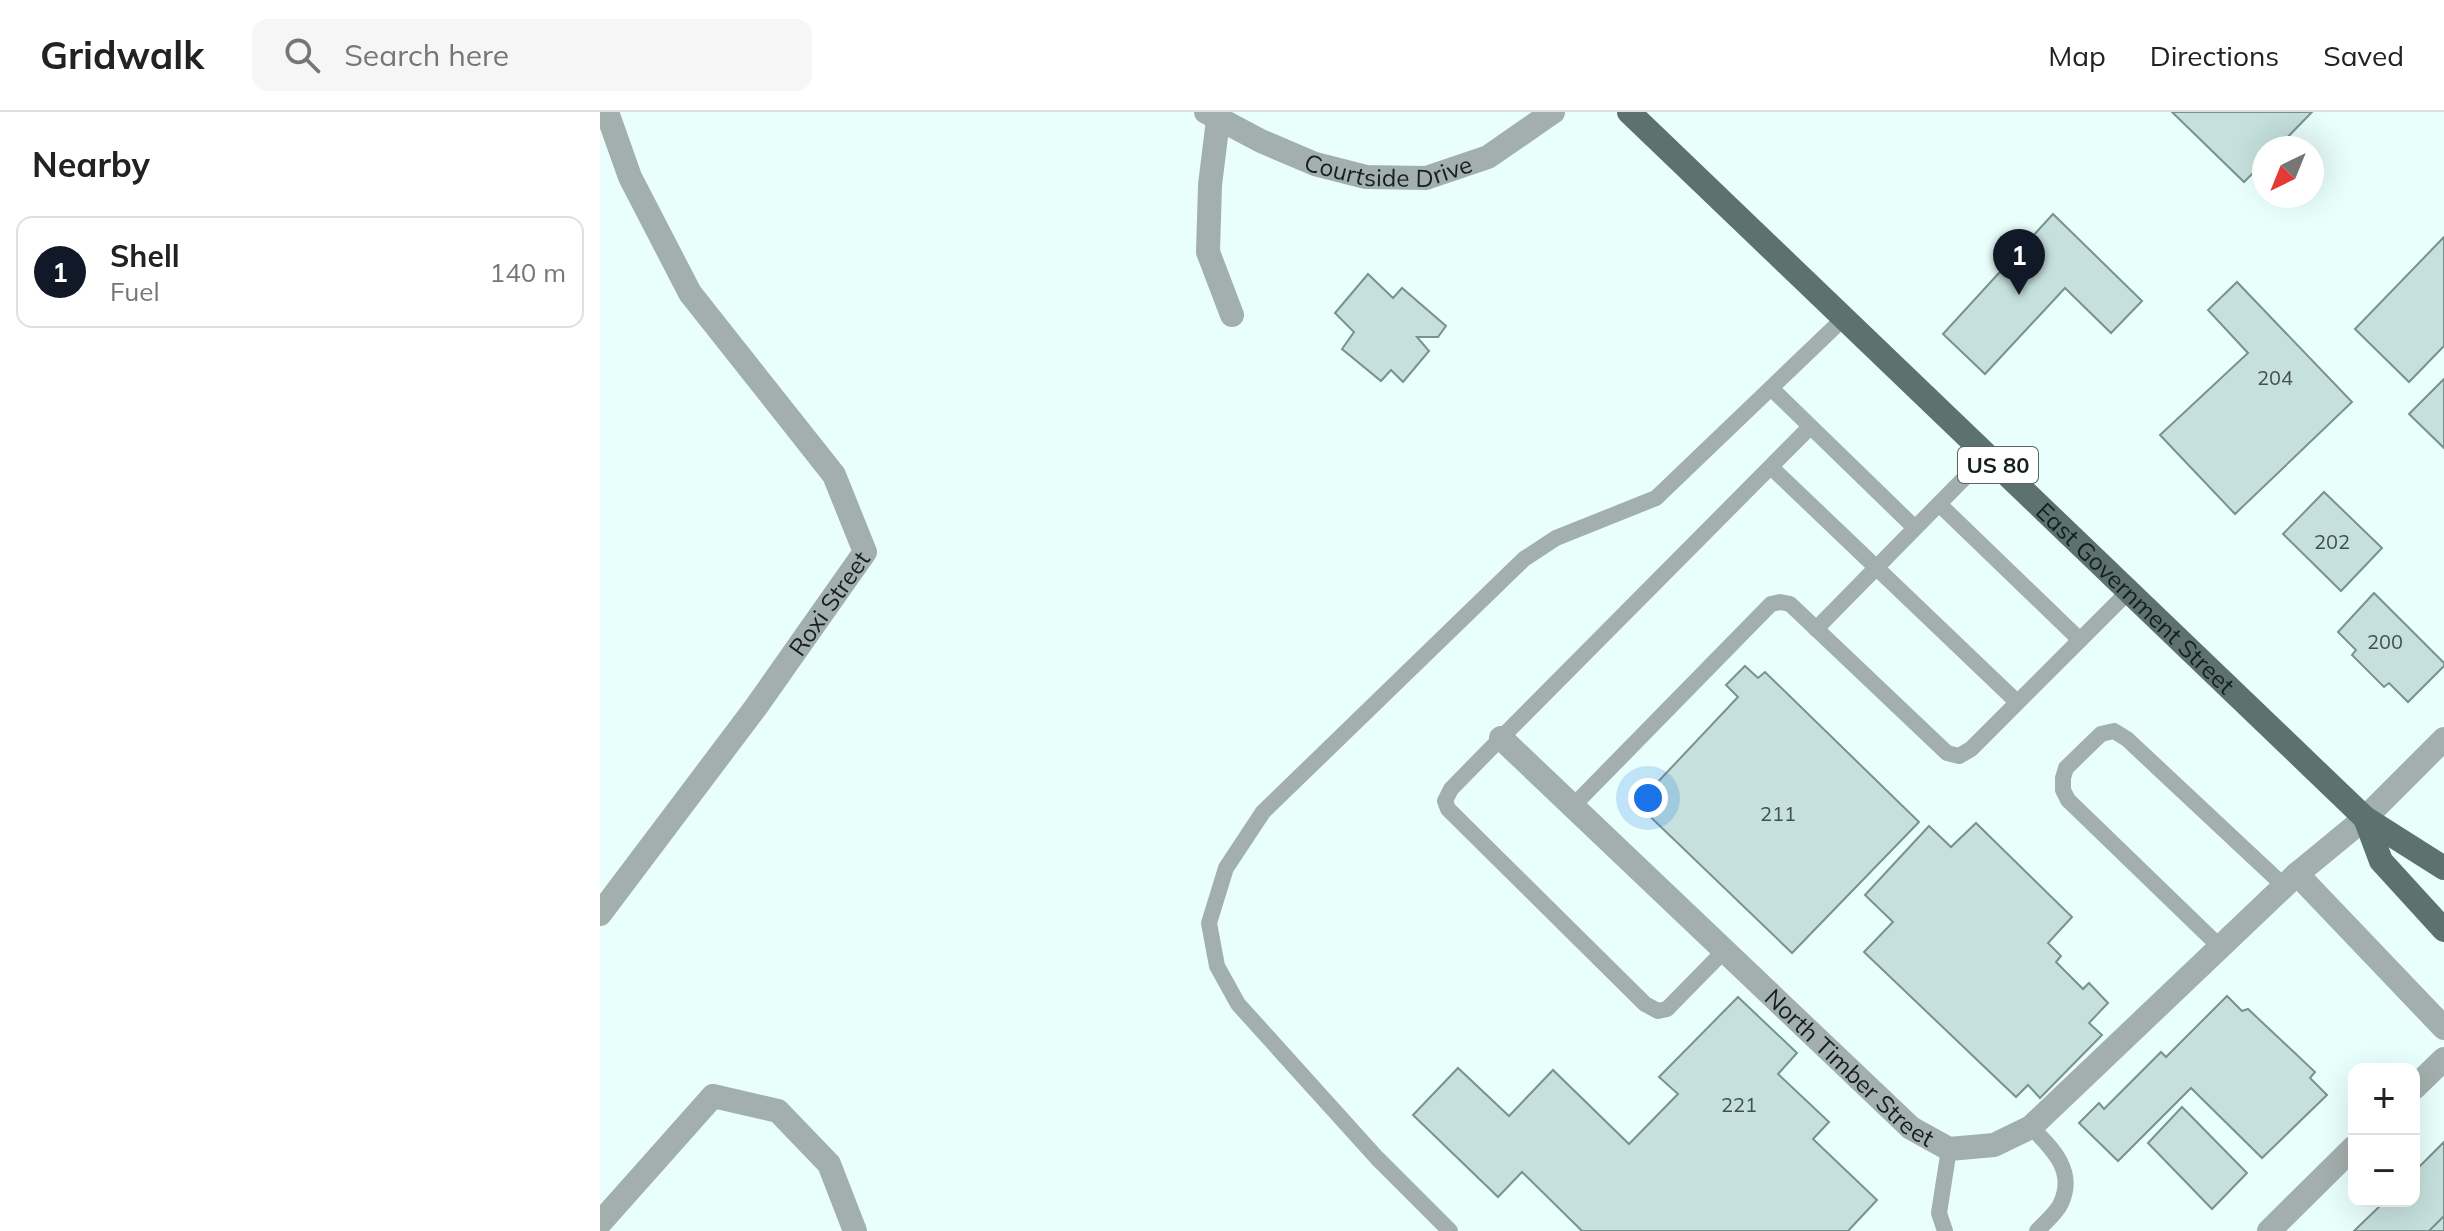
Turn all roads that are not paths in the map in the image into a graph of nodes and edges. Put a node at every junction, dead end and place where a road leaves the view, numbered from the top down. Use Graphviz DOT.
graph roads {
  1 [pos="607,112"];
  2 [pos="1553,112"];
  3 [pos="1629,112"];
  4 [pos="1215,114"];
  5 [pos="1232,315"];
  6 [pos="1844,318"];
  7 [pos="1772,389"];
  8 [pos="1810,427"];
  9 [pos="1987,455"];
  10 [pos="1772,468"];
  11 [pos="1939,504"];
  12 [pos="1915,528"];
  13 [pos="1876,568"];
  14 [pos="2129,591"];
  15 [pos="1816,629"];
  16 [pos="2080,640"];
  17 [pos="2017,702"];
  18 [pos="1501,738"];
  19 [pos="2443,741"];
  20 [pos="1572,807"];
  21 [pos="2365,818"];
  22 [pos="2444,868"];
  23 [pos="2290,880"];
  24 [pos="600,914"];
  25 [pos="2444,930"];
  26 [pos="2220,947"];
  27 [pos="1723,952"];
  28 [pos="2444,1028"];
  29 [pos="2444,1059"];
  30 [pos="2420,1082"];
  31 [pos="2031,1127"];
  32 [pos="1949,1149"];
  33 [pos="2348,1153"];
  34 [pos="600,1223"];
  35 [pos="855,1231"];
  36 [pos="1450,1231"];
  37 [pos="1945,1231"];
  38 [pos="2037,1231"];
  39 [pos="2269,1231"];
  1 -- 24 [label="street, Roxi Street"];
  2 -- 4 [label="street, Courtside Drive"];
  3 -- 6 [label="main road, East Government Street / US 80"];
  4 -- 5 [label="street"];
  6 -- 7 [label="lane"];
  6 -- 9 [label="main road, East Government Street / US 80"];
  7 -- 8 [label="lane"];
  7 -- 36 [label="lane"];
  8 -- 10 [label="lane"];
  8 -- 12 [label="lane"];
  9 -- 11 [label="lane"];
  9 -- 14 [label="main road, East Government Street / US 80"];
  10 -- 13 [label="lane"];
  10 -- 18 [label="lane"];
  11 -- 12 [label="lane"];
  11 -- 16 [label="lane"];
  12 -- 13 [label="lane"];
  13 -- 15 [label="lane"];
  13 -- 17 [label="lane"];
  14 -- 16 [label="lane"];
  14 -- 21 [label="main road, East Government Street / US 80"];
  15 -- 17 [label="lane"];
  15 -- 20 [label="lane"];
  16 -- 17 [label="lane"];
  18 -- 20 [label="street, North Timber Street"];
  18 -- 27 [label="lane"];
  19 -- 21 [label="street, North Timber Street"];
  20 -- 27 [label="street, North Timber Street"];
  21 -- 22 [label="main road, US 80"];
  21 -- 23 [label="street, North Timber Street"];
  21 -- 25 [label="main road, US 80"];
  23 -- 26 [label="street, North Timber Street"];
  23 -- 26 [label="lane"];
  23 -- 28 [label="street"];
  26 -- 31 [label="street, North Timber Street"];
  27 -- 32 [label="street, North Timber Street"];
  29 -- 30 [label="street"];
  31 -- 32 [label="street, North Timber Street"];
  31 -- 38 [label="lane"];
  32 -- 37 [label="lane"];
  33 -- 39 [label="street"];
  34 -- 35 [label="street"];
}
